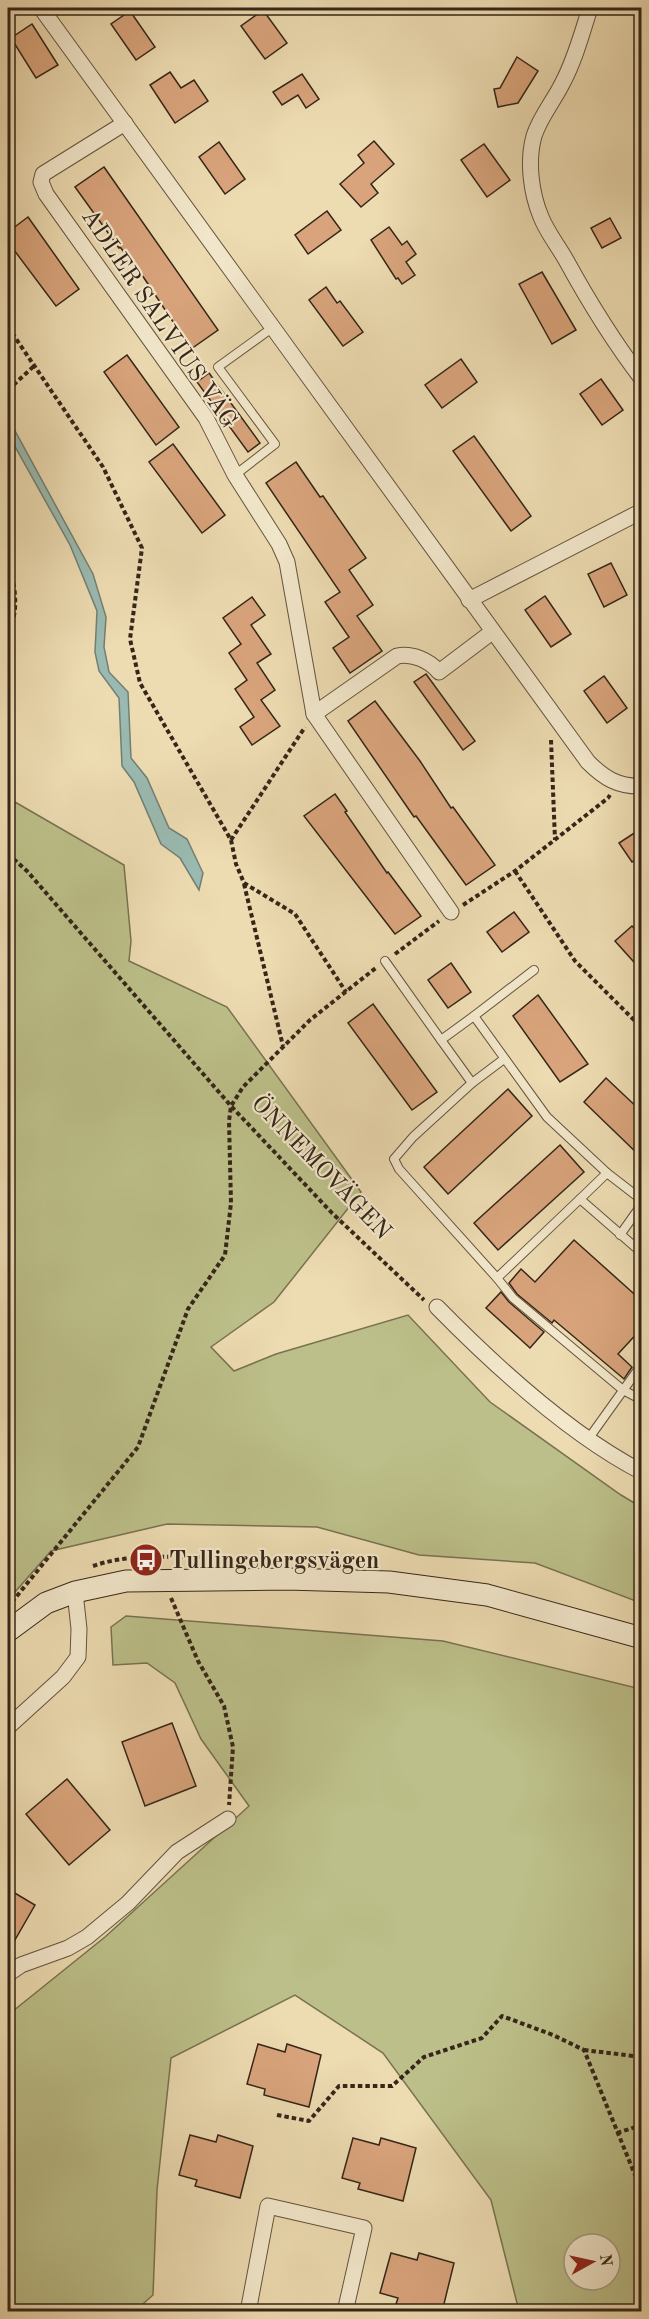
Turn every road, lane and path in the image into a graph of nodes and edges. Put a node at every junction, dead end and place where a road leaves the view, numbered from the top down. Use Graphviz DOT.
graph roads {
  1 [pos="41,8"];
  2 [pos="590,8"];
  3 [pos="125,123"];
  4 [pos="8,327"];
  5 [pos="272,328"];
  6 [pos="34,366"];
  7 [pos="642,379"];
  8 [pos="8,390"];
  9 [pos="235,474"];
  10 [pos="642,511"];
  11 [pos="8,561"];
  12 [pos="469,600"];
  13 [pos="492,632"];
  14 [pos="8,633"];
  15 [pos="314,714"];
  16 [pos="552,715"];
  17 [pos="616,784"];
  18 [pos="642,786"];
  19 [pos="231,840"];
  20 [pos="555,841"];
  21 [pos="8,854"];
  22 [pos="515,871"];
  23 [pos="244,883"];
  24 [pos="451,912"];
  25 [pos="386,961"];
  26 [pos="534,970"];
  27 [pos="346,992"];
  28 [pos="474,1016"];
  29 [pos="642,1028"];
  30 [pos="441,1040"];
  31 [pos="283,1046"];
  32 [pos="504,1059"];
  33 [pos="472,1083"];
  34 [pos="231,1106"];
  35 [pos="608,1173"];
  36 [pos="579,1199"];
  37 [pos="642,1202"];
  38 [pos="620,1235"];
  39 [pos="642,1253"];
  40 [pos="497,1278"];
  41 [pos="437,1307"];
  42 [pos="642,1364"];
  43 [pos="623,1390"];
  44 [pos="642,1400"];
  45 [pos="589,1438"];
  46 [pos="642,1472"];
  47 [pos="164,1580"];
  48 [pos="75,1592"];
  49 [pos="8,1607"];
  50 [pos="8,1630"];
  51 [pos="642,1638"];
  52 [pos="8,1727"];
  53 [pos="228,1819"];
  54 [pos="8,1974"];
  55 [pos="584,2050"];
  56 [pos="642,2057"];
  57 [pos="277,2115"];
  58 [pos="642,2125"];
  59 [pos="617,2133"];
  60 [pos="642,2192"];
  61 [pos="248,2312"];
  62 [pos="345,2312"];
  1 -- 3 [label="street"];
  2 -- 7 [label="street"];
  3 -- 5 [label="street"];
  3 -- 9 [label="street, ADLER SALVIUS VÄG"];
  4 -- 6 [label="path"];
  5 -- 9 [label="lane"];
  5 -- 12 [label="street"];
  6 -- 8 [label="path"];
  6 -- 19 [label="path"];
  9 -- 15 [label="street, ADLER SALVIUS VÄG"];
  10 -- 12 [label="street"];
  11 -- 14 [label="path"];
  12 -- 13 [label="street"];
  13 -- 15 [label="street"];
  13 -- 16 [label="street"];
  15 -- 19 [label="path"];
  15 -- 24 [label="street, ADLER SALVIUS VÄG"];
  16 -- 17 [label="street"];
  16 -- 20 [label="path"];
  17 -- 18 [label="street"];
  17 -- 20 [label="path"];
  19 -- 23 [label="path"];
  20 -- 22 [label="path"];
  21 -- 34 [label="path, ÖNNEMOVÄGEN"];
  22 -- 24 [label="path"];
  22 -- 29 [label="path"];
  23 -- 27 [label="path"];
  23 -- 31 [label="path"];
  24 -- 25 [label="path"];
  25 -- 27 [label="path"];
  25 -- 30 [label="lane"];
  26 -- 28 [label="lane"];
  27 -- 31 [label="path"];
  28 -- 30 [label="lane"];
  28 -- 32 [label="lane"];
  30 -- 33 [label="lane"];
  31 -- 34 [label="path"];
  32 -- 33 [label="lane"];
  32 -- 35 [label="lane"];
  33 -- 40 [label="lane"];
  34 -- 41 [label="path, ÖNNEMOVÄGEN"];
  34 -- 49 [label="path"];
  35 -- 36 [label="lane"];
  35 -- 37 [label="lane"];
  36 -- 38 [label="lane"];
  36 -- 40 [label="lane"];
  37 -- 38 [label="lane"];
  38 -- 39 [label="lane"];
  40 -- 43 [label="lane"];
  41 -- 45 [label="street"];
  42 -- 43 [label="lane"];
  43 -- 44 [label="lane"];
  43 -- 45 [label="lane"];
  45 -- 46 [label="street"];
  47 -- 48 [label="street"];
  47 -- 51 [label="street"];
  47 -- 53 [label="path"];
  48 -- 50 [label="street"];
  48 -- 52 [label="street"];
  53 -- 54 [label="street"];
  55 -- 56 [label="path"];
  55 -- 57 [label="path"];
  55 -- 59 [label="path"];
  58 -- 59 [label="path"];
  59 -- 60 [label="path"];
  61 -- 62 [label="street"];
}
